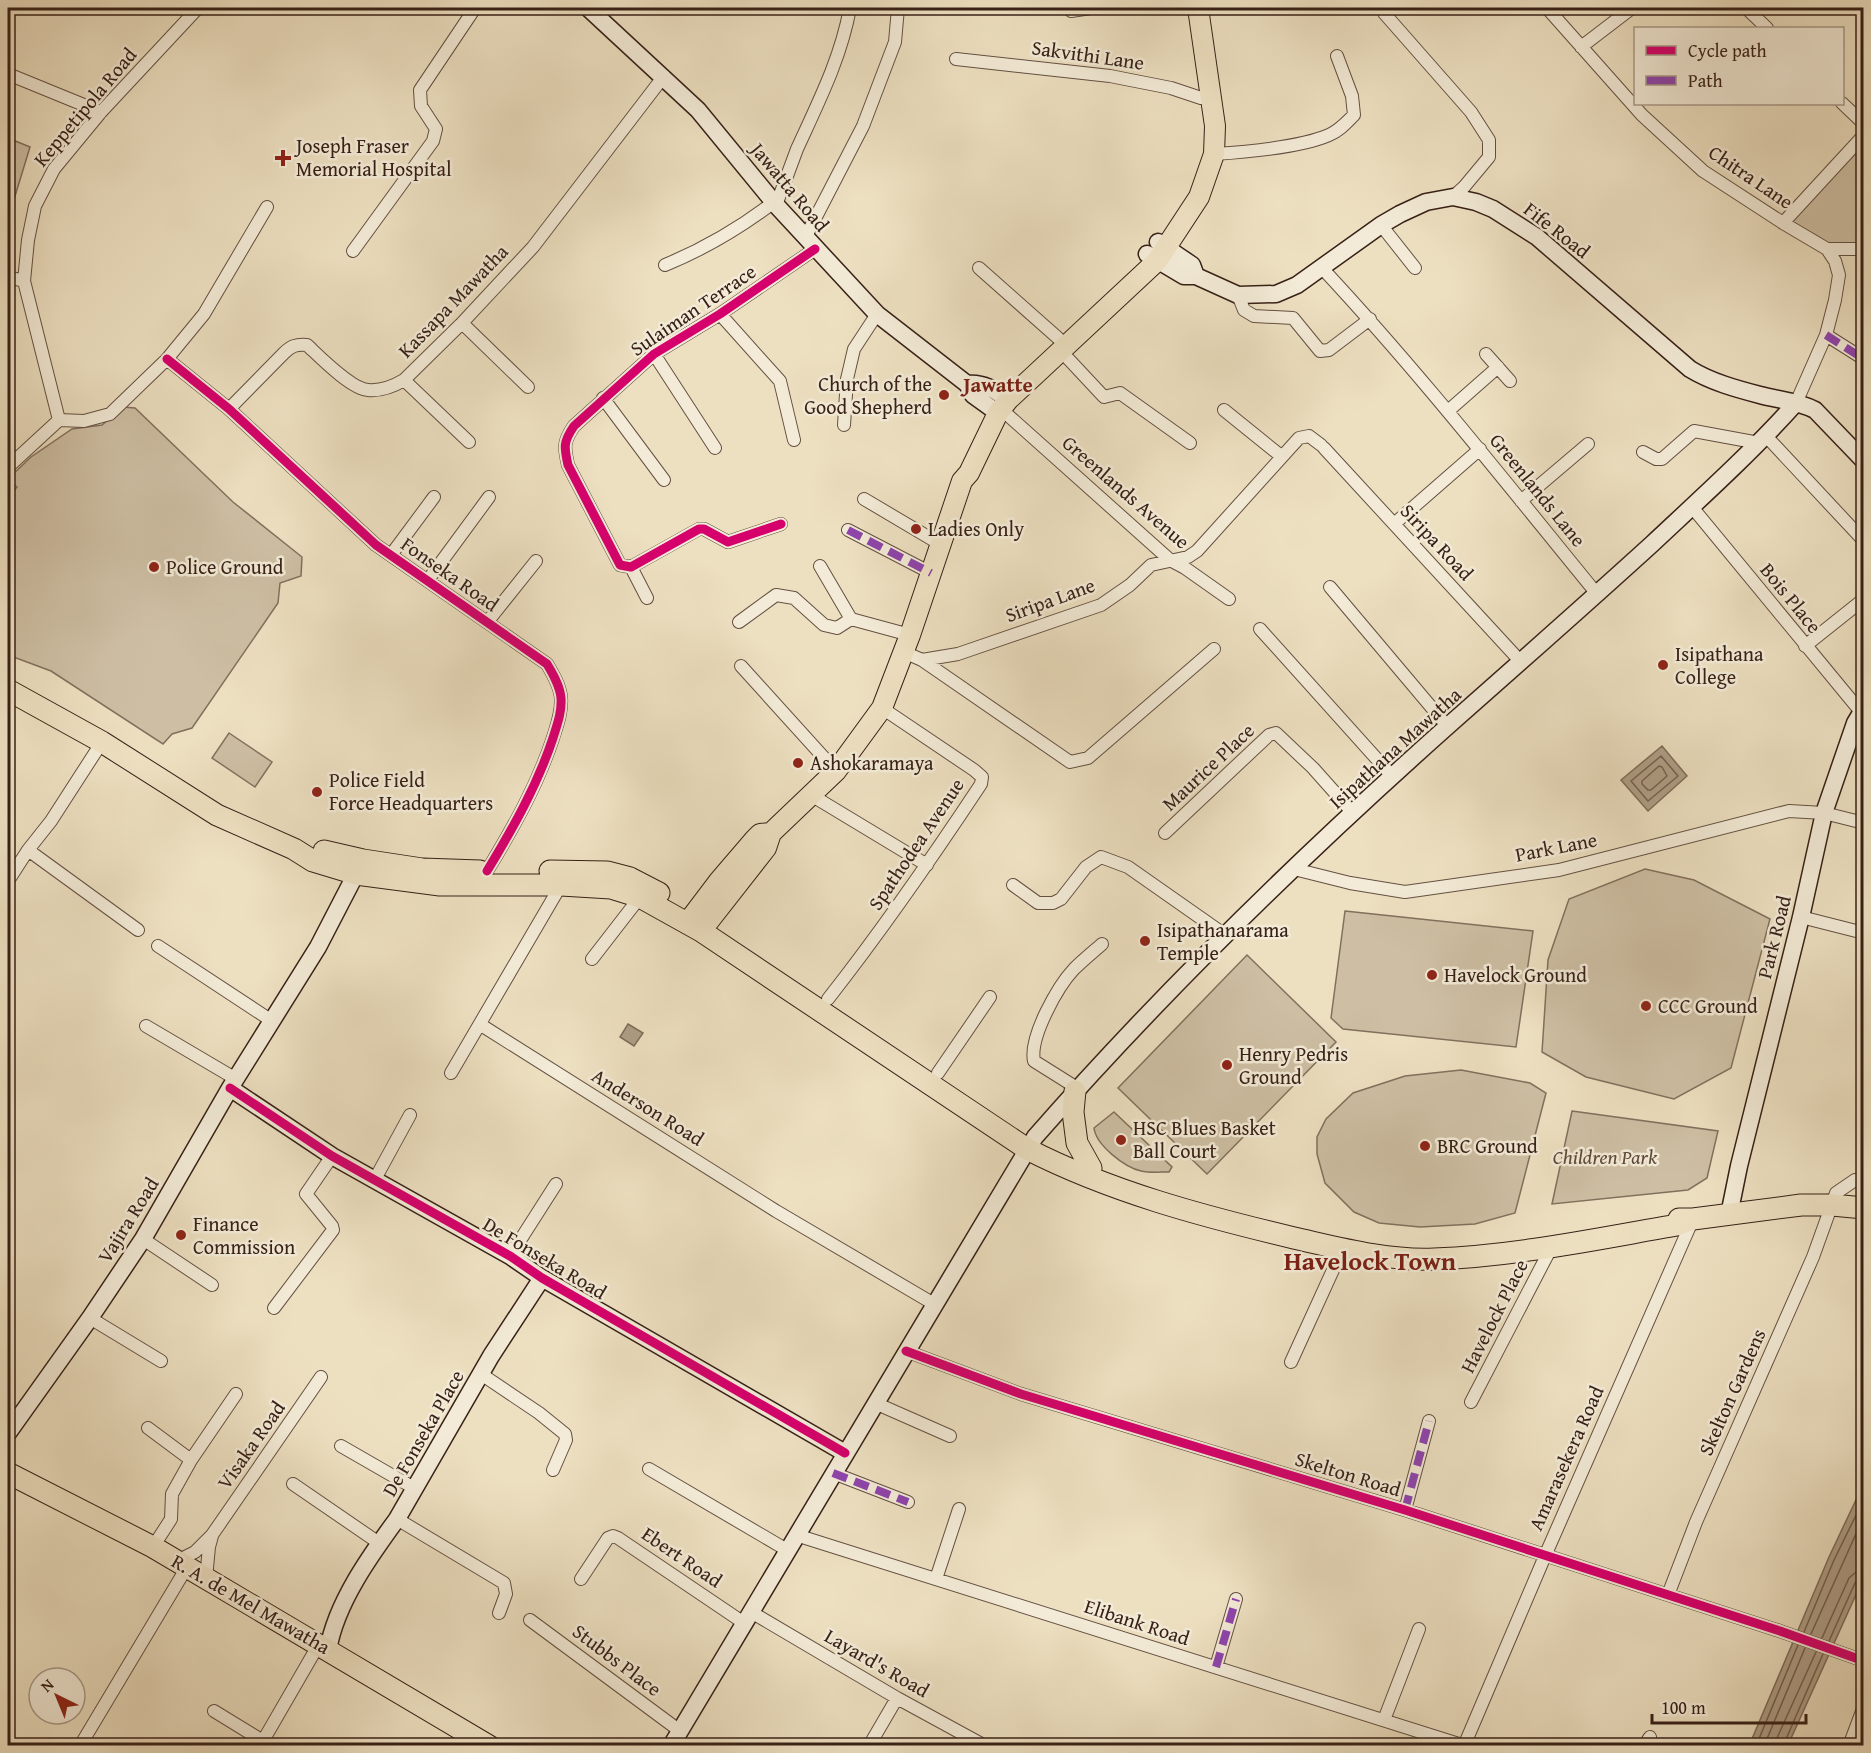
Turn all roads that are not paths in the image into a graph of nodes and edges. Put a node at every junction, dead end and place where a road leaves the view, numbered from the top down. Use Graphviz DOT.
graph roads {
  1 [pos="198,8"];
  2 [pos="475,8"];
  3 [pos="588,8"];
  4 [pos="850,8"];
  5 [pos="898,8"];
  6 [pos="1068,8"];
  7 [pos="1091,8"];
  8 [pos="1188,8"];
  9 [pos="1198,8"];
  10 [pos="1547,8"];
  11 [pos="1632,8"];
  12 [pos="1746,8"];
  13 [pos="1384,13"];
  14 [pos="1766,27"];
  15 [pos="1581,47"];
  16 [pos="1336,56"];
  17 [pos="956,59"];
  18 [pos="8,74"];
  19 [pos="664,76"];
  20 [pos="1207,98"];
  21 [pos="1844,105"];
  22 [pos="101,112"];
  23 [pos="1863,124"];
  24 [pos="1863,135"];
  25 [pos="1214,154"];
  26 [pos="1453,197"];
  27 [pos="775,204"];
  28 [pos="267,207"];
  29 [pos="1783,223"];
  30 [pos="1381,225"];
  31 [pos="810,244"];
  32 [pos="1827,249"];
  33 [pos="1863,249"];
  34 [pos="352,250"];
  35 [pos="1158,251"];
  36 [pos="665,265"];
  37 [pos="979,268"];
  38 [pos="1322,268"];
  39 [pos="1416,268"];
  40 [pos="8,277"];
  41 [pos="24,281"];
  42 [pos="1238,295"];
  43 [pos="720,314"];
  44 [pos="876,314"];
  45 [pos="1370,319"];
  46 [pos="462,323"];
  47 [pos="1826,335"];
  48 [pos="1059,344"];
  49 [pos="654,354"];
  50 [pos="1486,354"];
  51 [pos="167,359"];
  52 [pos="1863,359"];
  53 [pos="1497,367"];
  54 [pos="404,380"];
  55 [pos="1510,381"];
  56 [pos="528,387"];
  57 [pos="603,398"];
  58 [pos="1796,403"];
  59 [pos="998,404"];
  60 [pos="230,409"];
  61 [pos="1224,410"];
  62 [pos="1448,411"];
  63 [pos="59,420"];
  64 [pos="844,425"];
  65 [pos="1309,436"];
  66 [pos="1762,440"];
  67 [pos="794,441"];
  68 [pos="469,442"];
  69 [pos="1190,443"];
  70 [pos="1588,444"];
  71 [pos="715,448"];
  72 [pos="1480,449"];
  73 [pos="1643,452"];
  74 [pos="1281,456"];
  75 [pos="1863,461"];
  76 [pos="8,467"];
  77 [pos="664,480"];
  78 [pos="434,497"];
  79 [pos="489,497"];
  80 [pos="864,499"];
  81 [pos="1521,501"];
  82 [pos="1692,507"];
  83 [pos="781,524"];
  84 [pos="1394,524"];
  85 [pos="848,530"];
  86 [pos="1863,542"];
  87 [pos="940,544"];
  88 [pos="391,555"];
  89 [pos="1170,560"];
  90 [pos="536,561"];
  91 [pos="820,566"];
  92 [pos="631,567"];
  93 [pos="931,573"];
  94 [pos="428,580"];
  95 [pos="1330,587"];
  96 [pos="1597,594"];
  97 [pos="647,598"];
  98 [pos="1229,599"];
  99 [pos="1863,599"];
  100 [pos="851,619"];
  101 [pos="488,621"];
  102 [pos="739,622"];
  103 [pos="1260,629"];
  104 [pos="907,644"];
  105 [pos="1805,646"];
  106 [pos="1214,649"];
  107 [pos="922,660"];
  108 [pos="1521,662"];
  109 [pos="741,666"];
  110 [pos="8,690"];
  111 [pos="882,708"];
  112 [pos="1862,711"];
  113 [pos="1448,727"];
  114 [pos="102,742"];
  115 [pos="836,771"];
  116 [pos="1393,777"];
  117 [pos="811,795"];
  118 [pos="1353,813"];
  119 [pos="1824,813"];
  120 [pos="1863,823"];
  121 [pos="1165,833"];
  122 [pos="28,850"];
  123 [pos="927,865"];
  124 [pos="360,867"];
  125 [pos="1294,869"];
  126 [pos="487,871"];
  127 [pos="8,881"];
  128 [pos="561,885"];
  129 [pos="1013,885"];
  130 [pos="640,897"];
  131 [pos="1801,917"];
  132 [pos="698,921"];
  133 [pos="138,930"];
  134 [pos="1863,933"];
  135 [pos="1226,935"];
  136 [pos="1102,944"];
  137 [pos="158,946"];
  138 [pos="592,959"];
  139 [pos="990,997"];
  140 [pos="828,999"];
  141 [pos="272,1021"];
  142 [pos="481,1025"];
  143 [pos="146,1026"];
  144 [pos="451,1073"];
  145 [pos="938,1073"];
  146 [pos="233,1084"];
  147 [pos="1076,1089"];
  148 [pos="410,1114"];
  149 [pos="1031,1143"];
  150 [pos="332,1156"];
  151 [pos="1091,1168"];
  152 [pos="375,1179"];
  153 [pos="1863,1181"];
  154 [pos="556,1184"];
  155 [pos="1832,1205"];
  156 [pos="1863,1208"];
  157 [pos="1729,1215"];
  158 [pos="1693,1219"];
  159 [pos="143,1239"];
  160 [pos="1343,1248"];
  161 [pos="1551,1248"];
  162 [pos="510,1257"];
  163 [pos="542,1278"];
  164 [pos="212,1285"];
  165 [pos="934,1304"];
  166 [pos="274,1308"];
  167 [pos="90,1318"];
  168 [pos="906,1351"];
  169 [pos="161,1360"];
  170 [pos="1291,1362"];
  171 [pos="481,1374"];
  172 [pos="321,1377"];
  173 [pos="236,1394"];
  174 [pos="1472,1402"];
  175 [pos="875,1403"];
  176 [pos="1429,1421"];
  177 [pos="148,1428"];
  178 [pos="8,1434"];
  179 [pos="951,1436"];
  180 [pos="341,1446"];
  181 [pos="845,1453"];
  182 [pos="190,1460"];
  183 [pos="649,1469"];
  184 [pos="553,1470"];
  185 [pos="8,1473"];
  186 [pos="833,1473"];
  187 [pos="293,1484"];
  188 [pos="414,1488"];
  189 [pos="908,1502"];
  190 [pos="959,1509"];
  191 [pos="1405,1510"];
  192 [pos="397,1519"];
  193 [pos="212,1535"];
  194 [pos="796,1535"];
  195 [pos="379,1544"];
  196 [pos="153,1547"];
  197 [pos="787,1550"];
  198 [pos="1545,1556"];
  199 [pos="182,1564"];
  200 [pos="206,1578"];
  201 [pos="936,1579"];
  202 [pos="581,1580"];
  203 [pos="1668,1595"];
  204 [pos="1236,1599"];
  205 [pos="340,1609"];
  206 [pos="499,1613"];
  207 [pos="747,1617"];
  208 [pos="530,1620"];
  209 [pos="1419,1629"];
  210 [pos="317,1643"];
  211 [pos="1863,1661"];
  212 [pos="1216,1667"];
  213 [pos="897,1698"];
  214 [pos="1863,1706"];
  215 [pos="214,1711"];
  216 [pos="1384,1720"];
  217 [pos="1859,1726"];
  218 [pos="675,1738"];
  219 [pos="265,1744"];
  220 [pos="1464,1745"];
  221 [pos="80,1746"];
  222 [pos="489,1746"];
  223 [pos="869,1746"];
  224 [pos="985,1746"];
  225 [pos="1849,1746"];
  1 -- 22 [label="street, Keppetipola Road"];
  2 -- 34 [label="street"];
  3 -- 19 [label="main road, Jawatta Road"];
  4 -- 27 [label="street"];
  5 -- 31 [label="street"];
  6 -- 7 [label="street"];
  8 -- 20 [label="main road"];
  9 -- 20 [label="main road"];
  10 -- 15 [label="street, Chitra Lane"];
  11 -- 15 [label="street"];
  12 -- 14 [label="street"];
  13 -- 26 [label="street"];
  15 -- 29 [label="street, Chitra Lane"];
  16 -- 25 [label="street"];
  17 -- 20 [label="street, Sakvithi Lane"];
  18 -- 22 [label="street"];
  19 -- 27 [label="main road, Jawatta Road"];
  19 -- 46 [label="street, Kassapa Mawatha"];
  20 -- 25 [label="main road"];
  20 -- 35 [label="main road"];
  21 -- 23 [label="street"];
  22 -- 41 [label="street, Keppetipola Road"];
  24 -- 29 [label="street"];
  25 -- 35 [label="main road"];
  26 -- 30 [label="main road, Fife Road"];
  26 -- 58 [label="main road, Fife Road"];
  27 -- 31 [label="main road, Jawatta Road"];
  27 -- 36 [label="street"];
  28 -- 51 [label="street"];
  29 -- 32 [label="street, Chitra Lane"];
  30 -- 38 [label="main road, Fife Road"];
  30 -- 39 [label="street"];
  31 -- 43 [label="street, Sulaiman Terrace"];
  31 -- 44 [label="main road, Jawatta Road"];
  32 -- 33 [label="street"];
  32 -- 47 [label="street"];
  35 -- 42 [label="main road, Fife Road"];
  35 -- 48 [label="main road"];
  37 -- 48 [label="street"];
  38 -- 42 [label="main road, Fife Road"];
  38 -- 45 [label="street, Greenlands Lane"];
  40 -- 41 [label="street"];
  41 -- 63 [label="street, Keppetipola Road"];
  42 -- 45 [label="street"];
  43 -- 49 [label="street, Sulaiman Terrace"];
  43 -- 67 [label="street"];
  44 -- 59 [label="main road, Jawatta Road"];
  44 -- 64 [label="street"];
  45 -- 62 [label="street, Greenlands Lane"];
  46 -- 54 [label="street, Kassapa Mawatha"];
  46 -- 56 [label="street"];
  47 -- 52 [label="street"];
  47 -- 58 [label="street"];
  48 -- 59 [label="main road"];
  48 -- 69 [label="street"];
  49 -- 57 [label="street, Sulaiman Terrace"];
  49 -- 71 [label="street"];
  50 -- 53 [label="street"];
  51 -- 60 [label="street, Fonseka Road"];
  51 -- 63 [label="street"];
  53 -- 55 [label="street"];
  53 -- 62 [label="street"];
  54 -- 60 [label="street, Kassapa Mawatha"];
  54 -- 68 [label="street"];
  57 -- 77 [label="street"];
  57 -- 92 [label="street, Sulaiman Terrace"];
  58 -- 66 [label="main road, Isipathana Mawatha"];
  58 -- 75 [label="main road, Fife Road"];
  59 -- 87 [label="main road"];
  59 -- 89 [label="street, Greenlands Avenue"];
  60 -- 88 [label="street, Fonseka Road"];
  61 -- 74 [label="street"];
  62 -- 72 [label="street, Greenlands Lane"];
  63 -- 76 [label="street"];
  65 -- 74 [label="street, Siripa Lane"];
  65 -- 84 [label="street, Siripa Road"];
  66 -- 73 [label="street"];
  66 -- 82 [label="main road, Isipathana Mawatha"];
  66 -- 86 [label="street"];
  70 -- 81 [label="street"];
  72 -- 81 [label="street, Greenlands Lane"];
  72 -- 84 [label="street"];
  74 -- 89 [label="street, Siripa Lane"];
  78 -- 88 [label="street"];
  79 -- 94 [label="street"];
  80 -- 87 [label="street"];
  81 -- 96 [label="street, Greenlands Lane"];
  82 -- 96 [label="main road, Isipathana Mawatha"];
  82 -- 105 [label="street, Bois Place"];
  83 -- 92 [label="street"];
  84 -- 108 [label="street, Siripa Road"];
  85 -- 93 [label="street"];
  87 -- 93 [label="main road"];
  88 -- 94 [label="street, Fonseka Road"];
  89 -- 98 [label="street, Greenlands Avenue"];
  89 -- 107 [label="street, Siripa Lane"];
  90 -- 101 [label="street"];
  91 -- 100 [label="street"];
  92 -- 97 [label="street"];
  93 -- 104 [label="main road"];
  94 -- 101 [label="street, Fonseka Road"];
  95 -- 113 [label="street"];
  96 -- 108 [label="main road, Isipathana Mawatha"];
  99 -- 105 [label="street"];
  100 -- 102 [label="street"];
  100 -- 104 [label="street"];
  101 -- 126 [label="street, Fonseka Road"];
  103 -- 116 [label="street"];
  104 -- 107 [label="street"];
  104 -- 111 [label="main road"];
  105 -- 112 [label="street, Bois Place"];
  106 -- 107 [label="street"];
  108 -- 113 [label="main road, Isipathana Mawatha"];
  109 -- 115 [label="street"];
  110 -- 114 [label="highway"];
  111 -- 115 [label="main road"];
  111 -- 123 [label="street, Spathodea Avenue"];
  112 -- 119 [label="main road, Park Road"];
  113 -- 116 [label="main road, Isipathana Mawatha"];
  114 -- 122 [label="street"];
  114 -- 124 [label="highway"];
  115 -- 117 [label="main road"];
  116 -- 118 [label="main road, Isipathana Mawatha"];
  117 -- 123 [label="street"];
  117 -- 132 [label="main road"];
  118 -- 121 [label="street, Maurice Place"];
  118 -- 125 [label="main road, Isipathana Mawatha"];
  119 -- 120 [label="street, Park Lane"];
  119 -- 125 [label="street, Park Lane"];
  119 -- 131 [label="main road, Park Road"];
  122 -- 127 [label="street"];
  122 -- 133 [label="street"];
  123 -- 140 [label="street, Spathodea Avenue"];
  124 -- 126 [label="highway"];
  124 -- 128 [label="highway"];
  124 -- 141 [label="main road, Vajira Road"];
  125 -- 135 [label="main road, Isipathana Mawatha"];
  126 -- 132 [label="highway"];
  128 -- 130 [label="highway"];
  128 -- 142 [label="street"];
  129 -- 135 [label="street"];
  130 -- 132 [label="highway"];
  130 -- 138 [label="street"];
  131 -- 134 [label="street"];
  131 -- 157 [label="main road, Park Road"];
  132 -- 140 [label="highway"];
  132 -- 149 [label="highway"];
  135 -- 147 [label="main road, Isipathana Mawatha"];
  136 -- 147 [label="street"];
  137 -- 141 [label="street"];
  139 -- 145 [label="street"];
  140 -- 145 [label="highway"];
  141 -- 146 [label="main road, Vajira Road"];
  142 -- 144 [label="street"];
  142 -- 165 [label="street, Anderson Road"];
  143 -- 146 [label="street, De Fonseka Road"];
  145 -- 149 [label="highway"];
  146 -- 150 [label="main road, De Fonseka Road"];
  146 -- 159 [label="main road, Vajira Road"];
  147 -- 149 [label="main road, Isipathana Mawatha"];
  147 -- 151 [label="highway"];
  148 -- 152 [label="street"];
  149 -- 151 [label="highway"];
  149 -- 160 [label="highway"];
  149 -- 165 [label="main road, Isipathana Mawatha"];
  150 -- 152 [label="main road, De Fonseka Road"];
  150 -- 166 [label="street"];
  151 -- 158 [label="highway"];
  152 -- 162 [label="main road, De Fonseka Road"];
  153 -- 155 [label="street, Skelton Gardens"];
  154 -- 162 [label="street"];
  155 -- 156 [label="highway"];
  155 -- 157 [label="highway"];
  155 -- 203 [label="street, Skelton Gardens"];
  157 -- 158 [label="highway"];
  158 -- 161 [label="highway"];
  158 -- 198 [label="street, Amarasekera Road"];
  159 -- 164 [label="street"];
  159 -- 167 [label="main road, Vajira Road"];
  160 -- 161 [label="highway"];
  160 -- 170 [label="street"];
  161 -- 174 [label="street, Havelock Place"];
  162 -- 163 [label="main road, De Fonseka Road"];
  163 -- 171 [label="main road, De Fonseka Place"];
  163 -- 181 [label="main road, De Fonseka Road"];
  165 -- 168 [label="main road, Isipathana Mawatha"];
  167 -- 169 [label="street"];
  167 -- 178 [label="main road, Vajira Road"];
  168 -- 175 [label="main road, Isipathana Mawatha"];
  168 -- 191 [label="street, Skelton Road"];
  171 -- 184 [label="street"];
  171 -- 188 [label="main road, De Fonseka Place"];
  172 -- 193 [label="street, Visaka Road"];
  173 -- 182 [label="street"];
  175 -- 179 [label="street"];
  175 -- 181 [label="main road, Isipathana Mawatha"];
  176 -- 191 [label="street"];
  177 -- 182 [label="street"];
  180 -- 188 [label="street"];
  181 -- 186 [label="main road, Isipathana Mawatha"];
  182 -- 196 [label="street"];
  183 -- 197 [label="street"];
  185 -- 196 [label="highway, R. A. de Mel Mawatha"];
  186 -- 189 [label="street"];
  186 -- 194 [label="main road, Isipathana Mawatha"];
  187 -- 195 [label="street"];
  188 -- 192 [label="main road, De Fonseka Place"];
  190 -- 201 [label="street"];
  191 -- 198 [label="street, Skelton Road"];
  192 -- 195 [label="main road, De Fonseka Place"];
  192 -- 206 [label="street"];
  193 -- 199 [label="street, Visaka Road"];
  193 -- 200 [label="street, Visaka Road"];
  194 -- 197 [label="main road, Isipathana Mawatha"];
  194 -- 201 [label="street, Elibank Road"];
  195 -- 205 [label="main road, De Fonseka Place"];
  196 -- 199 [label="highway, R. A. de Mel Mawatha"];
  197 -- 207 [label="main road, Isipathana Mawatha"];
  198 -- 203 [label="street, Skelton Road"];
  198 -- 220 [label="street, Amarasekera Road"];
  199 -- 200 [label="highway, R. A. de Mel Mawatha"];
  199 -- 221 [label="street, Visaka Road"];
  200 -- 210 [label="highway, R. A. de Mel Mawatha"];
  201 -- 212 [label="street, Elibank Road"];
  202 -- 207 [label="street, Ebert Road"];
  203 -- 211 [label="street, Skelton Road"];
  204 -- 212 [label="street"];
  205 -- 210 [label="main road, De Fonseka Place"];
  205 -- 210 [label="main road, De Fonseka Place"];
  207 -- 213 [label="street, Layard's Road"];
  207 -- 218 [label="main road, Isipathana Mawatha"];
  208 -- 218 [label="street, Stubbs Place"];
  209 -- 216 [label="street"];
  210 -- 219 [label="street, De Fonseka Place"];
  210 -- 222 [label="highway, R. A. de Mel Mawatha"];
  212 -- 216 [label="street, Elibank Road"];
  213 -- 223 [label="street"];
  213 -- 224 [label="street, Layard's Road"];
  214 -- 217 [label="street"];
  215 -- 219 [label="street"];
  216 -- 220 [label="street, Elibank Road"];
  217 -- 225 [label="street"];
}
